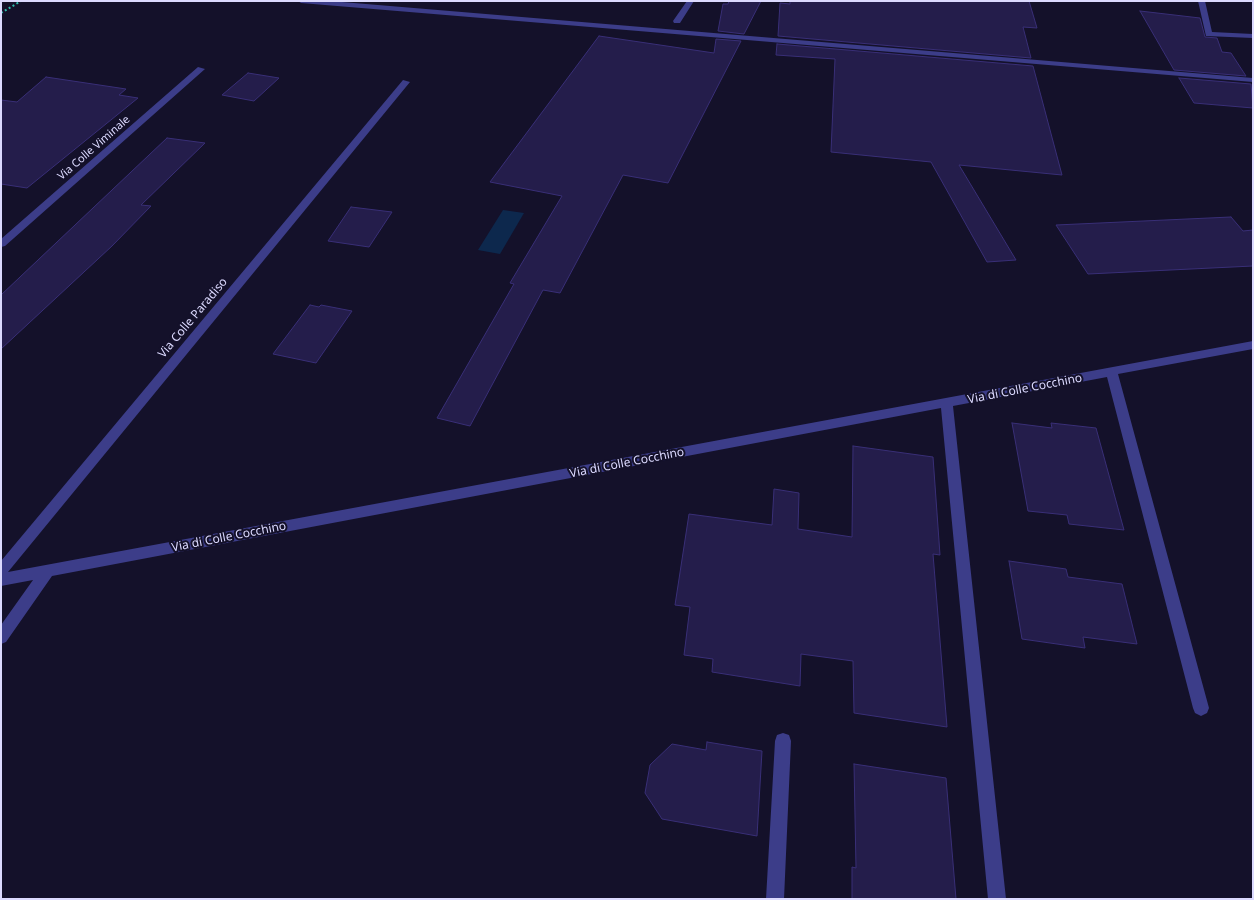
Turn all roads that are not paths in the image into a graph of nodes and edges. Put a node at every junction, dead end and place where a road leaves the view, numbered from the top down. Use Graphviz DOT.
graph roads {
  1 [pos="301,1"];
  2 [pos="384,1"];
  3 [pos="690,1"];
  4 [pos="1201,1"];
  5 [pos="376,8"];
  6 [pos="677,21"];
  7 [pos="1253,36"];
  8 [pos="201,69"];
  9 [pos="1253,80"];
  10 [pos="406,82"];
  11 [pos="1,244"];
  12 [pos="1253,345"];
  13 [pos="1112,372"];
  14 [pos="947,404"];
  15 [pos="1,571"];
  16 [pos="48,571"];
  17 [pos="1,580"];
  18 [pos="1,637"];
  19 [pos="1201,708"];
  20 [pos="783,741"];
  21 [pos="775,899"];
  22 [pos="997,899"];
  1 -- 5 [label="street"];
  2 -- 5 [label="street"];
  3 -- 6 [label="street"];
  4 -- 7 [label="street"];
  5 -- 9 [label="street"];
  8 -- 11 [label="street, Via Colle Viminale"];
  10 -- 15 [label="street, Via Colle Paradiso"];
  12 -- 13 [label="street, Via di Colle Cocchino"];
  13 -- 14 [label="street, Via di Colle Cocchino"];
  13 -- 19 [label="street"];
  14 -- 16 [label="street, Via di Colle Cocchino"];
  14 -- 22 [label="street"];
  16 -- 17 [label="street, Via di Colle Cocchino"];
  16 -- 18 [label="street"];
  20 -- 21 [label="street"];
}
